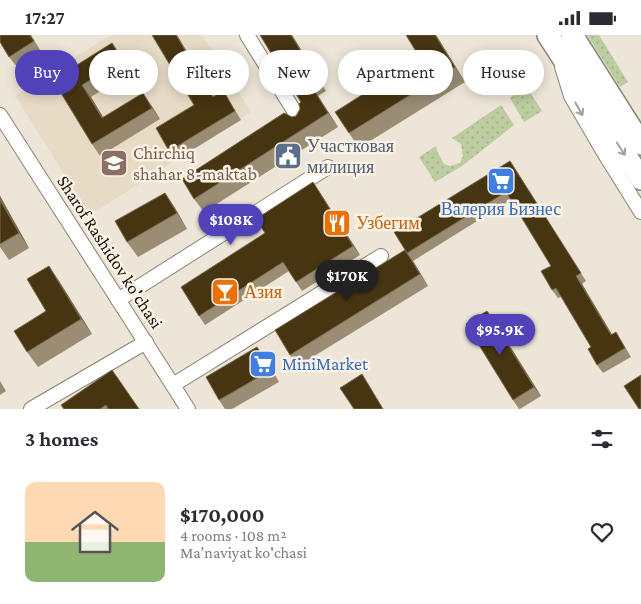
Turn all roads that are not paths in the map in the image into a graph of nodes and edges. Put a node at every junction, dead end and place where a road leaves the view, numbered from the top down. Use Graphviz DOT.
graph roads {
  1 [pos="247,35"];
  2 [pos="572,35"];
  3 [pos="551,41"];
  4 [pos="0,115"];
  5 [pos="301,122"];
  6 [pos="641,144"];
  7 [pos="328,167"];
  8 [pos="641,179"];
  9 [pos="641,212"];
  10 [pos="381,256"];
  11 [pos="118,300"];
  12 [pos="146,342"];
  13 [pos="173,385"];
  14 [pos="32,409"];
  15 [pos="188,409"];
  1 -- 5 [label="street"];
  2 -- 6 [label="main road"];
  3 -- 8 [label="main road, one-way"];
  3 -- 9 [label="street, one-way"];
  4 -- 11 [label="street, Sharof Rashidov ko'chasi"];
  7 -- 11 [label="street"];
  10 -- 13 [label="street"];
  11 -- 12 [label="street, Sharof Rashidov ko'chasi"];
  12 -- 13 [label="street, Sharof Rashidov ko'chasi"];
  12 -- 14 [label="street"];
  13 -- 15 [label="street, Sharof Rashidov ko'chasi"];
}
